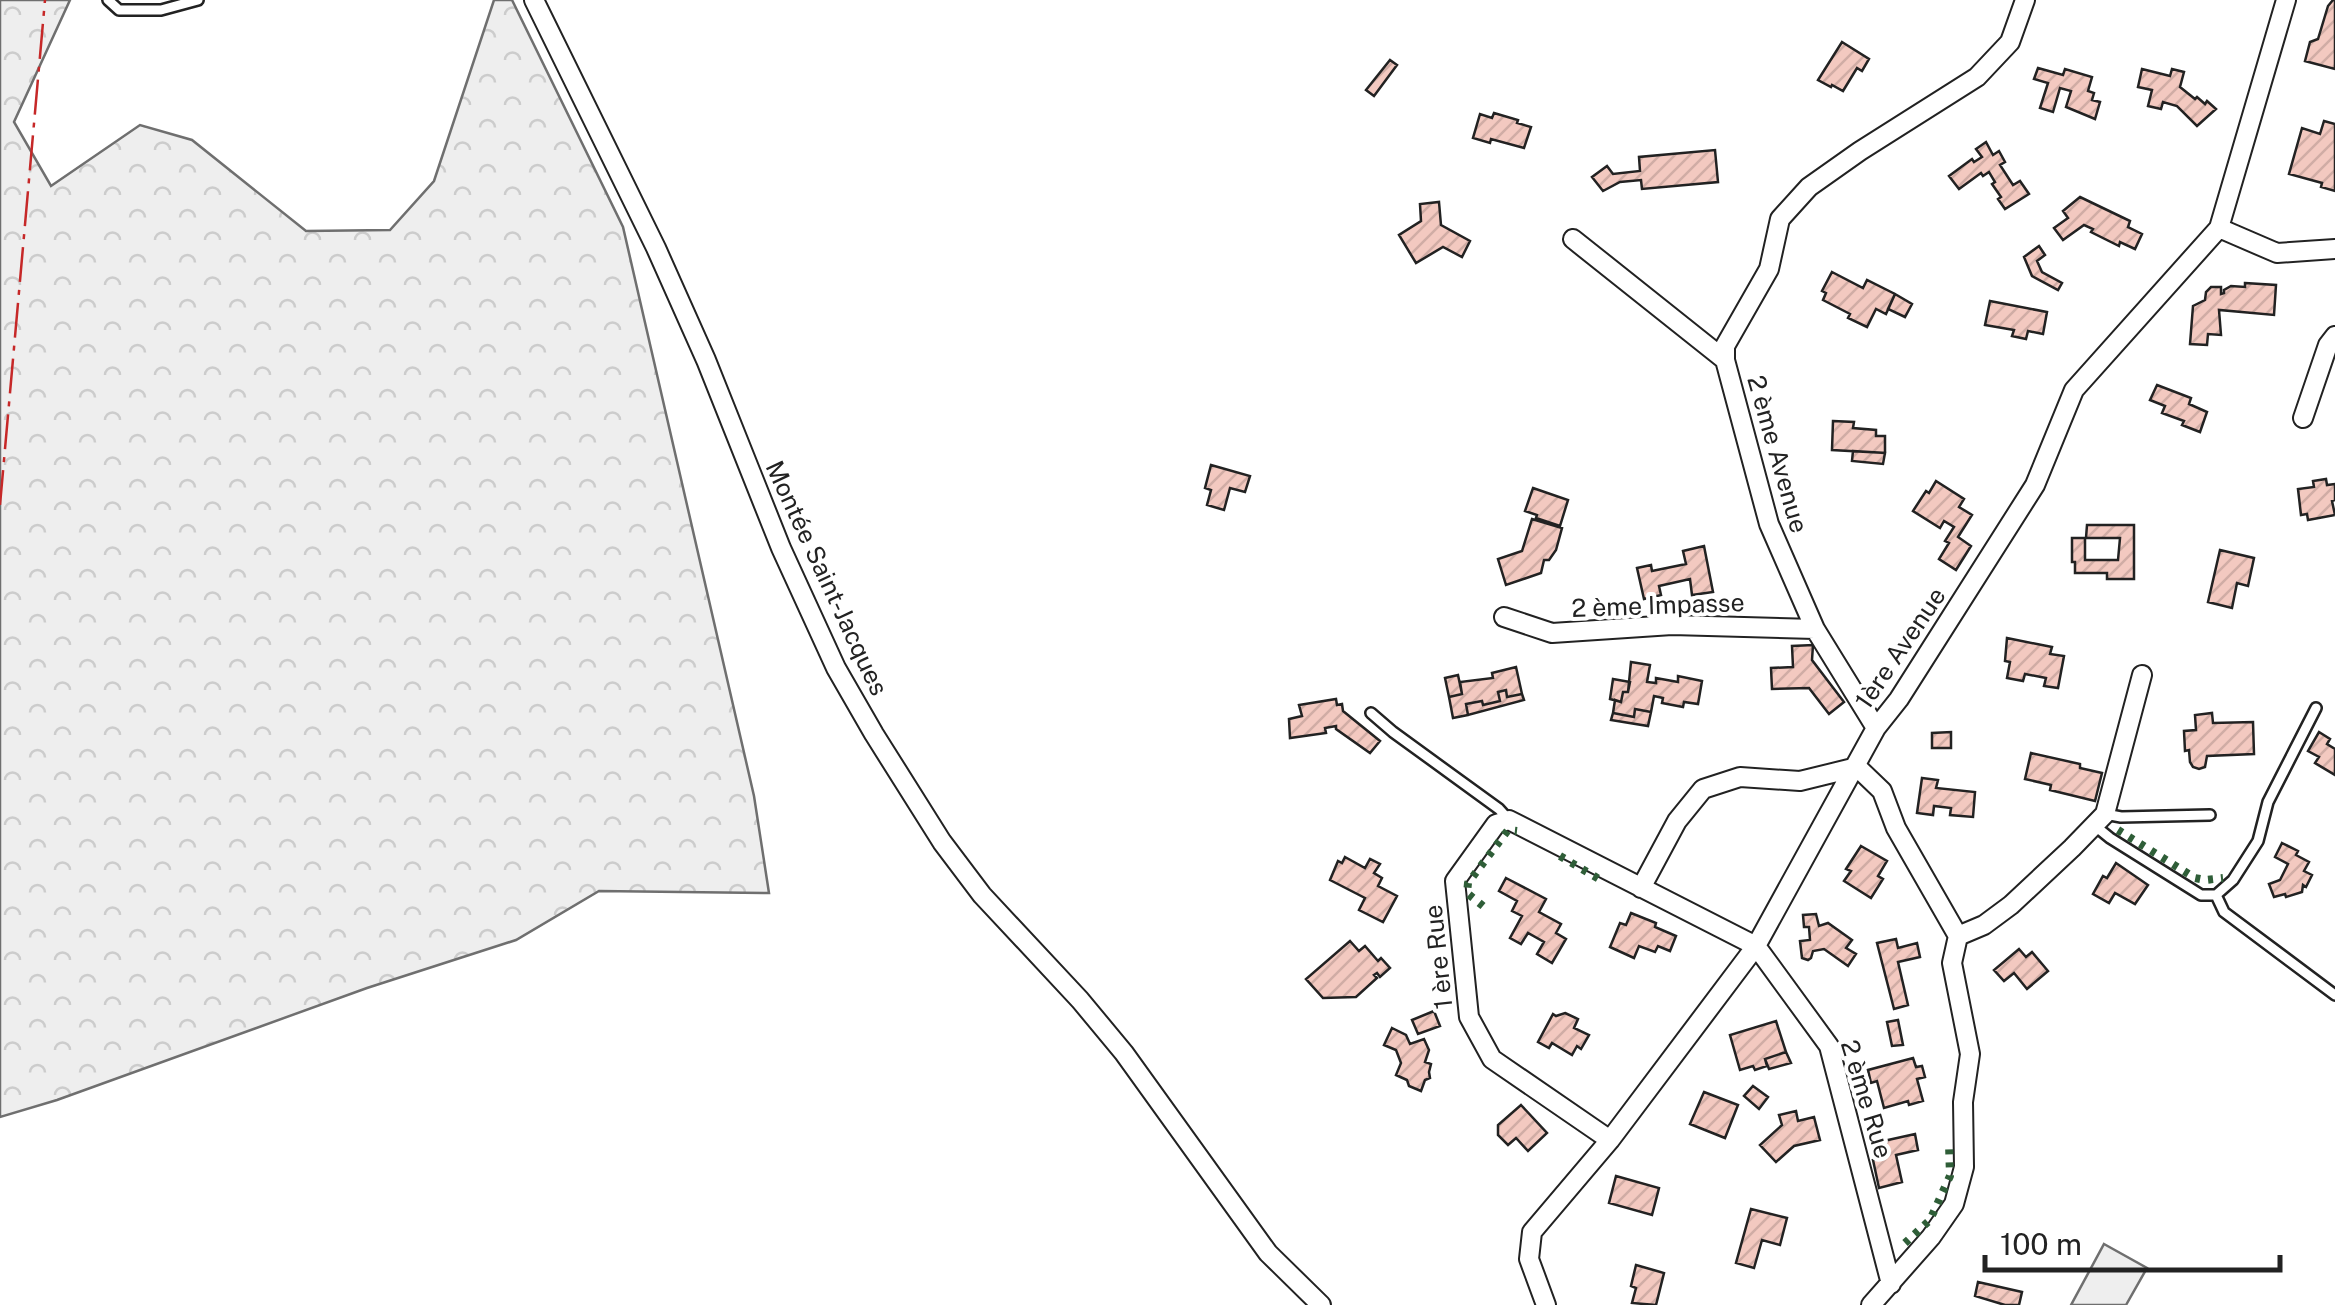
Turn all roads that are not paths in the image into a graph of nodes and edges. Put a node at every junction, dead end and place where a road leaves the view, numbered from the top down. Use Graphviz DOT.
graph roads {
  1 [pos="108,0"];
  2 [pos="198,0"];
  3 [pos="534,0"];
  4 [pos="2026,0"];
  5 [pos="2286,0"];
  6 [pos="2219,228"];
  7 [pos="1573,239"];
  8 [pos="2335,248"];
  9 [pos="2335,336"];
  10 [pos="1725,360"];
  11 [pos="2303,418"];
  12 [pos="1504,617"];
  13 [pos="1815,628"];
  14 [pos="2142,675"];
  15 [pos="2316,708"];
  16 [pos="1371,712"];
  17 [pos="1876,728"];
  18 [pos="1856,767"];
  19 [pos="2210,815"];
  20 [pos="2099,819"];
  21 [pos="1509,820"];
  22 [pos="1641,888"];
  23 [pos="2216,894"];
  24 [pos="1958,936"];
  25 [pos="1756,946"];
  26 [pos="2335,978"];
  27 [pos="2324,988"];
  28 [pos="2335,995"];
  29 [pos="1610,1140"];
  30 [pos="1891,1284"];
  31 [pos="1321,1305"];
  32 [pos="1546,1305"];
  33 [pos="1871,1305"];
  1 -- 2 [label="lane"];
  3 -- 31 [label="street, Montée Saint-Jacques"];
  4 -- 10 [label="street, 2 ème Avenue"];
  5 -- 6 [label="street, 1ère Avenue"];
  6 -- 8 [label="street"];
  6 -- 17 [label="street, 1ère Avenue"];
  7 -- 10 [label="street"];
  9 -- 11 [label="street"];
  10 -- 13 [label="street, 2 ème Avenue"];
  12 -- 13 [label="street, 2 ème Impasse"];
  13 -- 17 [label="street, 2 ème Avenue"];
  14 -- 20 [label="street"];
  15 -- 23 [label="lane"];
  16 -- 21 [label="lane"];
  17 -- 18 [label="street, 1ère Avenue"];
  18 -- 22 [label="street"];
  18 -- 24 [label="street"];
  18 -- 25 [label="street, 1ère Avenue"];
  19 -- 20 [label="lane"];
  20 -- 23 [label="lane"];
  20 -- 24 [label="street"];
  21 -- 22 [label="street"];
  21 -- 29 [label="street, 1 ère Rue"];
  22 -- 25 [label="street"];
  23 -- 27 [label="lane"];
  24 -- 30 [label="street"];
  25 -- 29 [label="street, 1ère Avenue"];
  25 -- 30 [label="street, 2 ème Rue"];
  26 -- 27 [label="lane"];
  27 -- 28 [label="lane"];
  29 -- 32 [label="street, 1ère Avenue"];
  30 -- 33 [label="street"];
}
